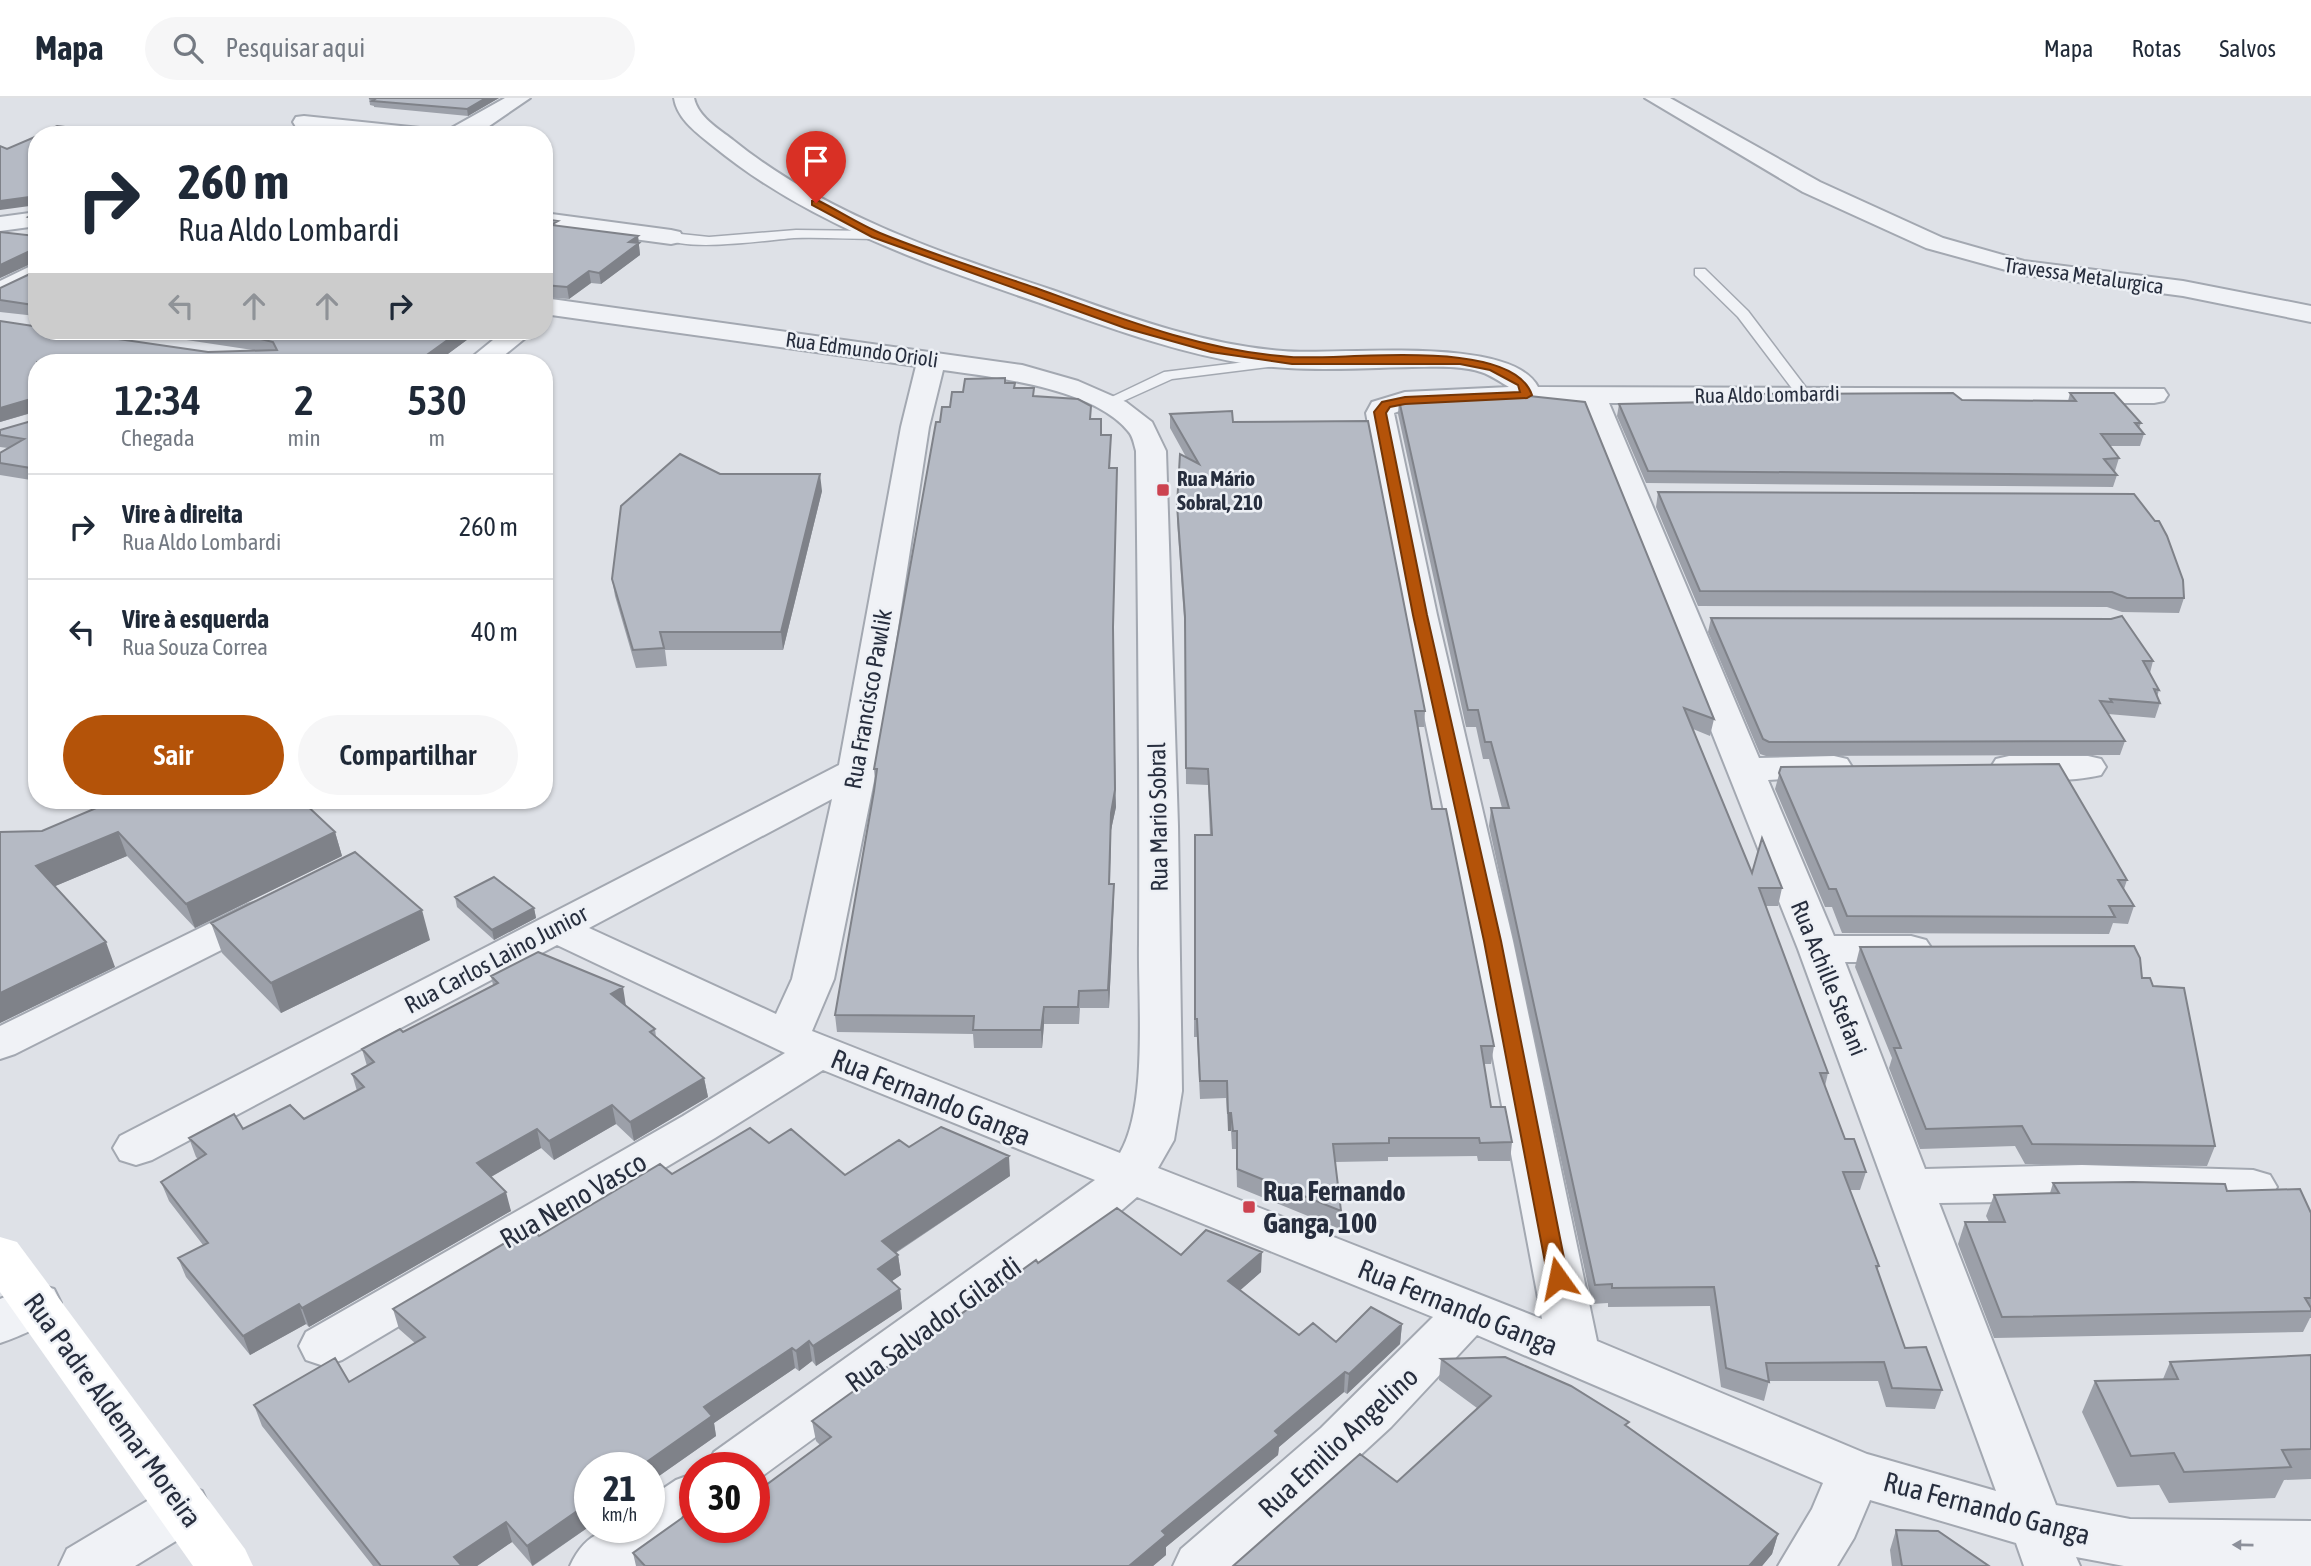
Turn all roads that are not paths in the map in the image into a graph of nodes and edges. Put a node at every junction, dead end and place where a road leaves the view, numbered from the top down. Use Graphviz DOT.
graph roads {
  1 [pos="520,98"];
  2 [pos="684,98"];
  3 [pos="1655,98"];
  4 [pos="337,104"];
  5 [pos="304,122"];
  6 [pos="297,126"];
  7 [pos="340,126"];
  8 [pos="474,126"];
  9 [pos="28,220"];
  10 [pos="553,221"];
  11 [pos="0,224"];
  12 [pos="0,233"];
  13 [pos="876,235"];
  14 [pos="28,237"];
  15 [pos="671,237"];
  16 [pos="1700,272"];
  17 [pos="28,275"];
  18 [pos="0,291"];
  19 [pos="553,310"];
  20 [pos="2311,314"];
  21 [pos="509,340"];
  22 [pos="490,354"];
  23 [pos="932,358"];
  24 [pos="1292,360"];
  25 [pos="1802,393"];
  26 [pos="1527,395"];
  27 [pos="2154,395"];
  28 [pos="1592,396"];
  29 [pos="1105,404"];
  30 [pos="1151,451"];
  31 [pos="1868,767"];
  32 [pos="1978,767"];
  33 [pos="2088,767"];
  34 [pos="1743,770"];
  35 [pos="857,771"];
  36 [pos="296,897"];
  37 [pos="555,928"];
  38 [pos="1819,949"];
  39 [pos="1954,950"];
  40 [pos="804,1043"];
  41 [pos="0,1044"];
  42 [pos="136,1148"];
  43 [pos="1130,1177"];
  44 [pos="1910,1187"];
  45 [pos="2253,1187"];
  46 [pos="0,1255"];
  47 [pos="1468,1312"];
  48 [pos="18,1313"];
  49 [pos="324,1346"];
  50 [pos="1574,1353"];
  51 [pos="755,1452"];
  52 [pos="1854,1472"];
  53 [pos="183,1508"];
  54 [pos="679,1508"];
  55 [pos="2311,1545"];
  56 [pos="2044,1546"];
  57 [pos="87,1566"];
  58 [pos="225,1566"];
  59 [pos="598,1566"];
  60 [pos="1201,1566"];
  61 [pos="1806,1566"];
  1 -- 8 [label="street"];
  2 -- 13 [label="street"];
  3 -- 20 [label="street, Travessa Metalurgica"];
  4 -- 5 [label="street"];
  5 -- 6 [label="street"];
  5 -- 7 [label="street"];
  9 -- 11 [label="street"];
  10 -- 15 [label="street"];
  12 -- 14 [label="street"];
  13 -- 15 [label="lane"];
  13 -- 24 [label="street"];
  16 -- 25 [label="lane"];
  17 -- 18 [label="street"];
  19 -- 23 [label="street, Rua Edmundo Orioli"];
  21 -- 22 [label="street"];
  23 -- 29 [label="street, Rua Edmundo Orioli"];
  23 -- 35 [label="street, Rua Francisco Pawlik"];
  24 -- 26 [label="street"];
  24 -- 29 [label="lane"];
  25 -- 27 [label="street, Rua Aldo Lombardi"];
  25 -- 28 [label="street, Rua Aldo Lombardi"];
  26 -- 28 [label="street, Rua Aldo Lombardi"];
  26 -- 50 [label="street, Rua Aldo Lombardi"];
  28 -- 34 [label="street, Rua Achille Stefani"];
  29 -- 30 [label="street, Rua Edmundo Orioli"];
  30 -- 43 [label="street, Rua Mario Sobral"];
  31 -- 34 [label="street"];
  32 -- 33 [label="street"];
  34 -- 38 [label="street, Rua Achille Stefani"];
  35 -- 37 [label="street, Rua Carlos Laino Junior"];
  35 -- 40 [label="street, Rua Francisco Pawlik"];
  36 -- 41 [label="street"];
  37 -- 40 [label="street, Rua Fernando Ganga"];
  37 -- 42 [label="street, Rua Carlos Laino Junior"];
  38 -- 39 [label="street"];
  38 -- 44 [label="street, Rua Achille Stefani"];
  40 -- 43 [label="street, Rua Fernando Ganga"];
  40 -- 49 [label="street, Rua Neno Vasco"];
  43 -- 47 [label="street, Rua Fernando Ganga"];
  43 -- 51 [label="street, Rua Salvador Gilardi"];
  44 -- 45 [label="street"];
  44 -- 56 [label="street, Rua Achille Stefani"];
  46 -- 48 [label="main road, Rua Padre Aldemar Moreira"];
  47 -- 50 [label="street, Rua Fernando Ganga"];
  47 -- 60 [label="street, Rua Emilio Angelino"];
  48 -- 53 [label="main road, Rua Padre Aldemar Moreira"];
  50 -- 52 [label="street, Rua Fernando Ganga"];
  52 -- 56 [label="street, Rua Fernando Ganga"];
  52 -- 61 [label="street"];
  53 -- 57 [label="street"];
  53 -- 58 [label="main road, Rua Padre Aldemar Moreira"];
  54 -- 59 [label="street"];
  55 -- 56 [label="street, Rua Fernando Ganga, one-way"];
}
